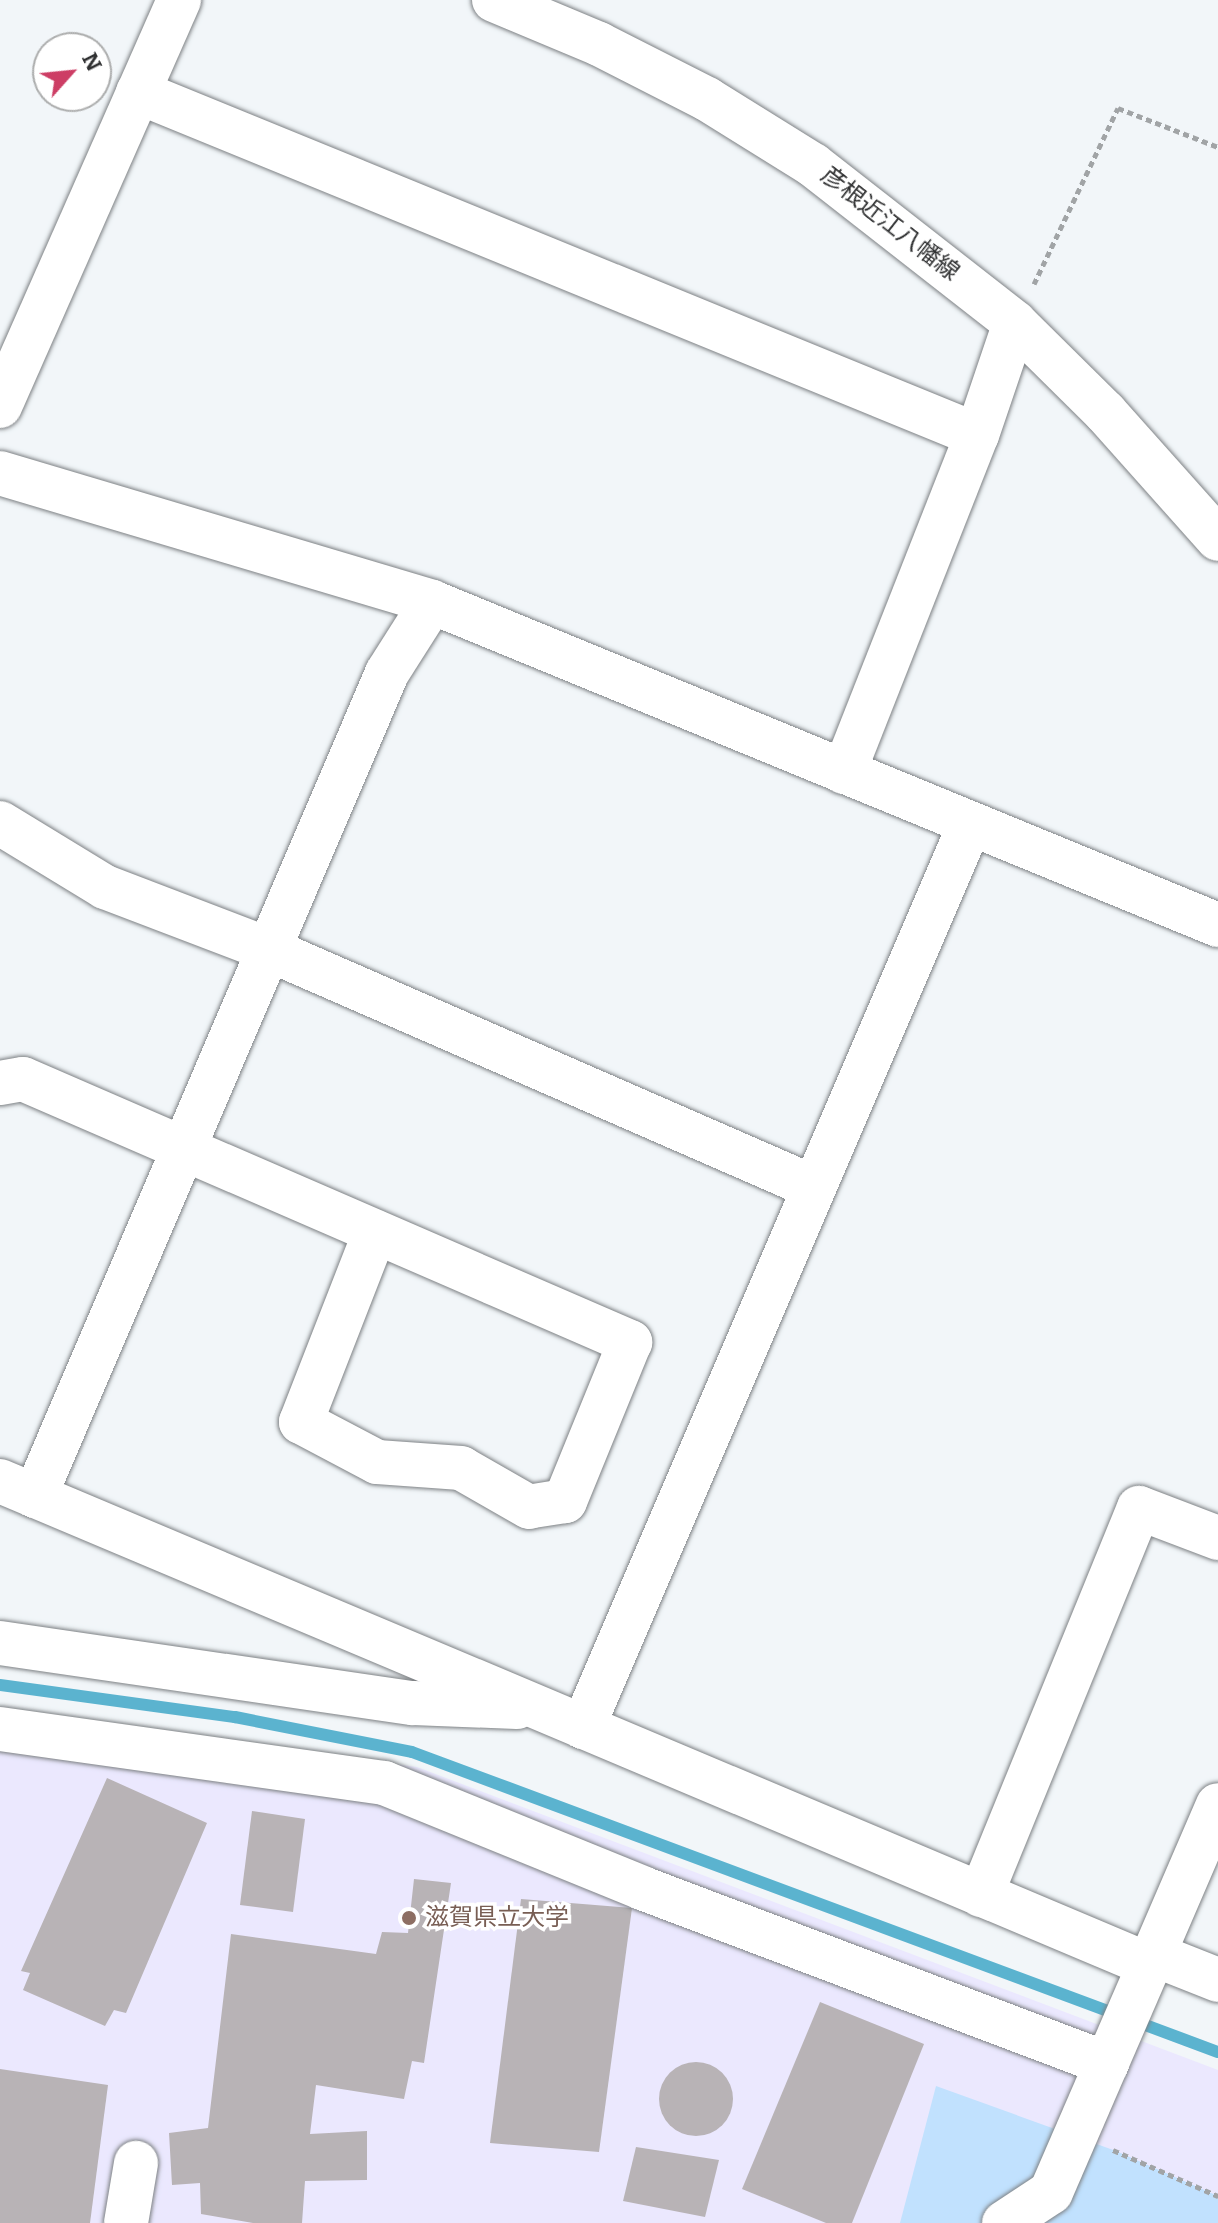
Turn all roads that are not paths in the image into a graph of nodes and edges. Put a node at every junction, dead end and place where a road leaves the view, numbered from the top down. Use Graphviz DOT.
graph roads {
  1 [pos="179,0"];
  2 [pos="494,0"];
  3 [pos="138,92"];
  4 [pos="1015,323"];
  5 [pos="0,406"];
  6 [pos="977,435"];
  7 [pos="0,473"];
  8 [pos="1218,539"];
  9 [pos="432,602"];
  10 [pos="844,772"];
  11 [pos="0,823"];
  12 [pos="970,824"];
  13 [pos="1218,925"];
  14 [pos="270,950"];
  15 [pos="0,1083"];
  16 [pos="184,1149"];
  17 [pos="813,1187"];
  18 [pos="375,1232"];
  19 [pos="17,1488"];
  20 [pos="1218,1538"];
  21 [pos="0,1643"];
  22 [pos="565,1717"];
  23 [pos="0,1729"];
  24 [pos="1218,1805"];
  25 [pos="981,1895"];
  26 [pos="1152,1960"];
  27 [pos="1218,1980"];
  28 [pos="1107,2064"];
  29 [pos="136,2163"];
  30 [pos="126,2223"];
  31 [pos="1004,2223"];
  1 -- 3 [label="street"];
  2 -- 4 [label="street, 彦根近江八幡線"];
  3 -- 5 [label="street"];
  3 -- 6 [label="street"];
  4 -- 6 [label="street"];
  4 -- 8 [label="street, 彦根近江八幡線"];
  6 -- 10 [label="street"];
  7 -- 9 [label="street"];
  9 -- 10 [label="street"];
  9 -- 14 [label="street"];
  10 -- 12 [label="street"];
  11 -- 14 [label="street"];
  12 -- 13 [label="street"];
  12 -- 17 [label="street"];
  14 -- 16 [label="street"];
  14 -- 17 [label="street"];
  15 -- 16 [label="street"];
  16 -- 18 [label="street"];
  16 -- 19 [label="street"];
  17 -- 22 [label="street"];
  18 -- 18 [label="street"];
  19 -- 22 [label="street"];
  20 -- 25 [label="street"];
  21 -- 22 [label="street"];
  22 -- 25 [label="street"];
  23 -- 28 [label="street"];
  24 -- 26 [label="street"];
  25 -- 26 [label="street"];
  26 -- 27 [label="street"];
  26 -- 28 [label="street"];
  28 -- 31 [label="street"];
  29 -- 30 [label="street"];
}
